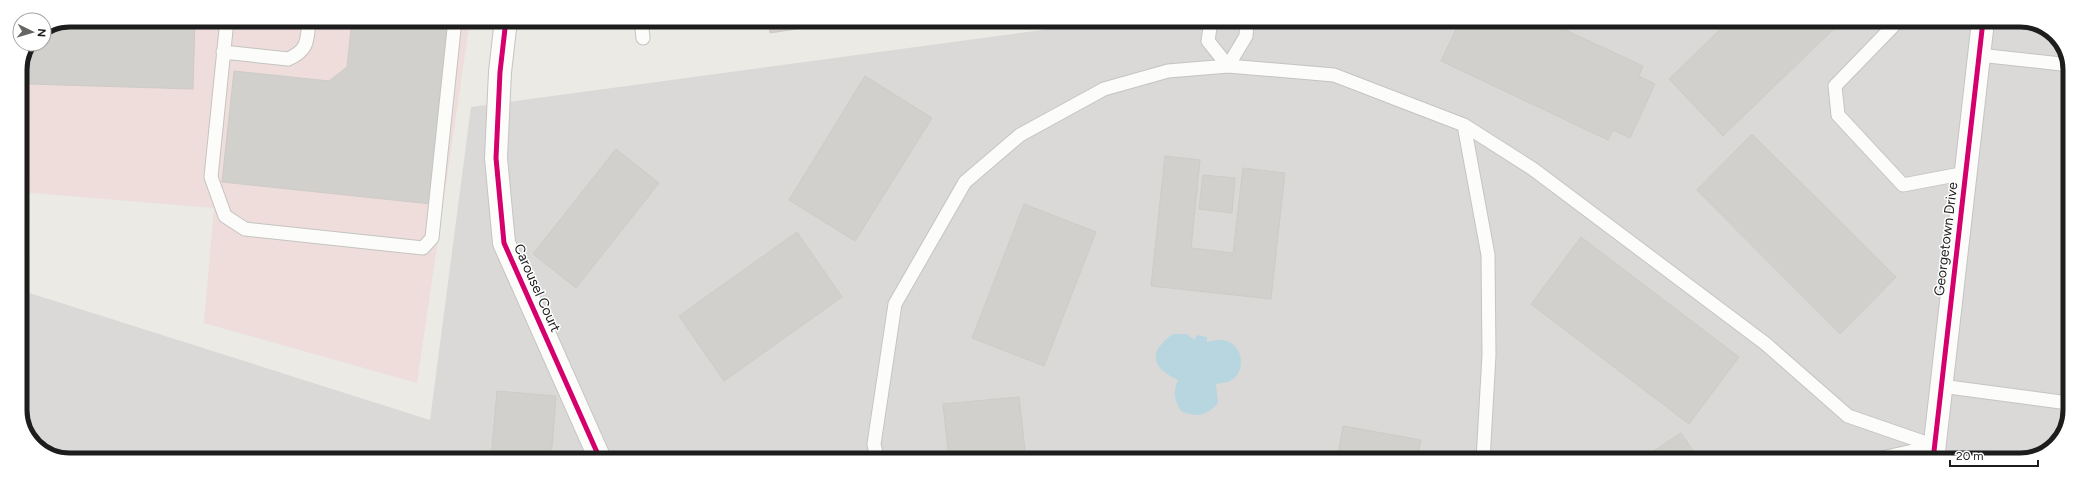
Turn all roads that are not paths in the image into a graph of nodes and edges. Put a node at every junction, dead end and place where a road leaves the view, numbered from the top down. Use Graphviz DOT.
graph roads {
  1 [pos="225,27"];
  2 [pos="308,27"];
  3 [pos="453,27"];
  4 [pos="505,27"];
  5 [pos="642,27"];
  6 [pos="1209,27"];
  7 [pos="1247,27"];
  8 [pos="1892,27"];
  9 [pos="1982,27"];
  10 [pos="643,38"];
  11 [pos="223,52"];
  12 [pos="1979,55"];
  13 [pos="2063,64"];
  14 [pos="1228,66"];
  15 [pos="1464,125"];
  16 [pos="1966,173"];
  17 [pos="1941,386"];
  18 [pos="2063,401"];
  19 [pos="597,453"];
  20 [pos="876,453"];
  21 [pos="1483,453"];
  22 [pos="1934,453"];
  1 -- 11 [label="lane"];
  2 -- 11 [label="lane"];
  3 -- 11 [label="lane"];
  4 -- 19 [label="street, Carousel Court"];
  5 -- 10 [label="lane"];
  6 -- 14 [label="lane"];
  7 -- 14 [label="lane"];
  8 -- 16 [label="lane"];
  9 -- 12 [label="street, Georgetown Drive"];
  12 -- 13 [label="lane"];
  12 -- 16 [label="street, Georgetown Drive"];
  14 -- 15 [label="lane"];
  14 -- 20 [label="lane"];
  15 -- 21 [label="lane"];
  15 -- 22 [label="lane"];
  16 -- 17 [label="street, Georgetown Drive"];
  17 -- 18 [label="lane"];
  17 -- 22 [label="street, Georgetown Drive"];
}
